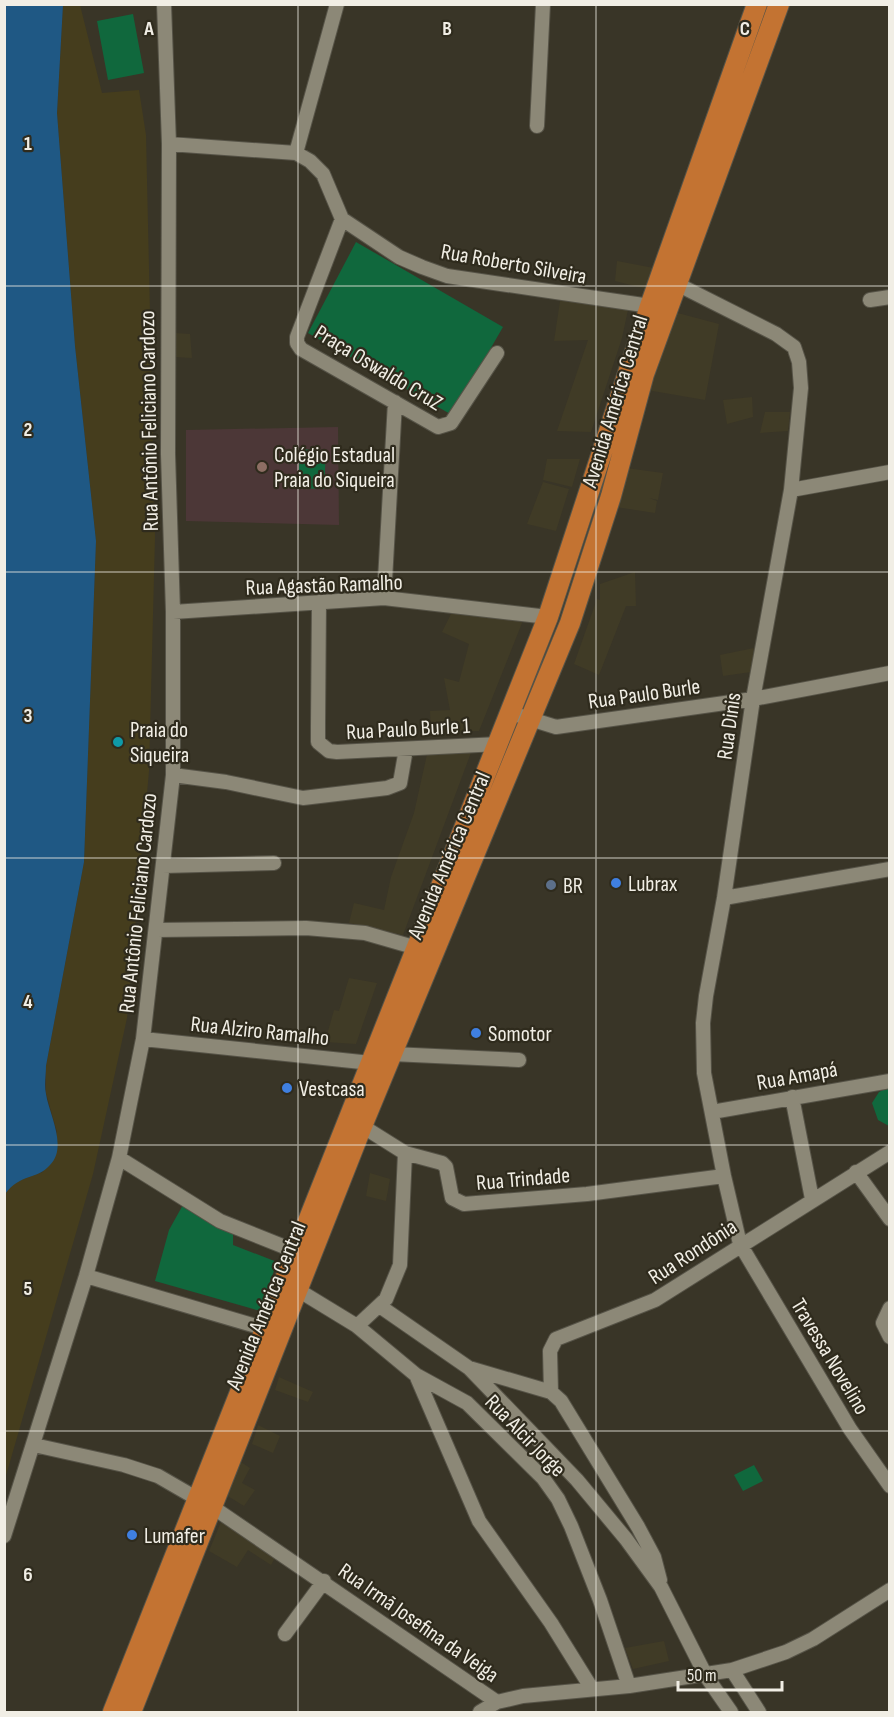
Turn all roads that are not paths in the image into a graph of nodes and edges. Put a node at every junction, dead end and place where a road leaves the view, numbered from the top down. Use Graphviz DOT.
graph roads {
  1 [pos="164,4"];
  2 [pos="337,4"];
  3 [pos="543,4"];
  4 [pos="757,4"];
  5 [pos="779,4"];
  6 [pos="537,126"];
  7 [pos="169,144"];
  8 [pos="296,153"];
  9 [pos="713,156"];
  10 [pos="342,219"];
  11 [pos="675,283"];
  12 [pos="890,297"];
  13 [pos="870,300"];
  14 [pos="650,306"];
  15 [pos="497,353"];
  16 [pos="395,402"];
  17 [pos="890,472"];
  18 [pos="791,490"];
  19 [pos="384,598"];
  20 [pos="319,602"];
  21 [pos="173,612"];
  22 [pos="548,617"];
  23 [pos="890,673"];
  24 [pos="753,699"];
  25 [pos="511,713"];
  26 [pos="530,720"];
  27 [pos="500,744"];
  28 [pos="406,749"];
  29 [pos="173,775"];
  30 [pos="274,863"];
  31 [pos="163,866"];
  32 [pos="890,869"];
  33 [pos="724,898"];
  34 [pos="156,930"];
  35 [pos="417,948"];
  36 [pos="143,1039"];
  37 [pos="392,1054"];
  38 [pos="519,1060"];
  39 [pos="371,1063"];
  40 [pos="890,1081"];
  41 [pos="792,1097"];
  42 [pos="712,1112"];
  43 [pos="362,1126"];
  44 [pos="890,1152"];
  45 [pos="405,1153"];
  46 [pos="119,1158"];
  47 [pos="856,1172"];
  48 [pos="724,1176"];
  49 [pos="812,1199"];
  50 [pos="890,1219"];
  51 [pos="740,1244"];
  52 [pos="295,1251"];
  53 [pos="86,1276"];
  54 [pos="298,1290"];
  55 [pos="381,1307"];
  56 [pos="890,1308"];
  57 [pos="357,1326"];
  58 [pos="266,1329"];
  59 [pos="890,1337"];
  60 [pos="470,1368"];
  61 [pos="416,1376"];
  62 [pos="551,1392"];
  63 [pos="34,1445"];
  64 [pos="890,1486"];
  65 [pos="204,1502"];
  66 [pos="4,1536"];
  67 [pos="324,1581"];
  68 [pos="661,1587"];
  69 [pos="890,1590"];
  70 [pos="285,1634"];
  71 [pos="732,1670"];
  72 [pos="706,1676"];
  73 [pos="628,1686"];
  74 [pos="592,1689"];
  75 [pos="497,1702"];
  76 [pos="113,1713"];
  77 [pos="131,1713"];
  78 [pos="480,1713"];
  79 [pos="731,1713"];
  80 [pos="759,1713"];
  1 -- 7 [label="street, Rua Antônio Feliciano Cardozo"];
  2 -- 8 [label="street"];
  3 -- 6 [label="street"];
  4 -- 9 [label="highway, Avenida América Central"];
  5 -- 9 [label="highway, Avenida América Central"];
  7 -- 8 [label="street"];
  7 -- 21 [label="street, Rua Antônio Feliciano Cardozo"];
  8 -- 10 [label="street"];
  9 -- 11 [label="highway, Avenida América Central"];
  9 -- 14 [label="highway, Avenida América Central"];
  10 -- 14 [label="street, Rua Roberto Silveira"];
  10 -- 16 [label="street, Praça Oswaldo CruZ"];
  11 -- 18 [label="street, Rua Dinis"];
  11 -- 26 [label="highway, Avenida América Central"];
  12 -- 13 [label="street"];
  14 -- 22 [label="highway, Avenida América Central"];
  15 -- 16 [label="street, Praça Oswaldo CruZ"];
  16 -- 19 [label="street"];
  17 -- 18 [label="street"];
  18 -- 24 [label="street, Rua Dinis"];
  19 -- 20 [label="street, Rua Agastão Ramalho"];
  19 -- 22 [label="street, Rua Agastão Ramalho"];
  20 -- 21 [label="street, Rua Agastão Ramalho"];
  20 -- 28 [label="street, Rua Paulo Burle 1"];
  21 -- 29 [label="street, Rua Antônio Feliciano Cardozo"];
  22 -- 25 [label="highway, Avenida América Central"];
  23 -- 24 [label="street, Rua Paulo Burle"];
  24 -- 26 [label="street, Rua Paulo Burle"];
  24 -- 33 [label="street, Rua Dinis"];
  25 -- 26 [label="street, Rua Paulo Burle"];
  25 -- 27 [label="highway, Avenida América Central"];
  26 -- 37 [label="highway, Avenida América Central"];
  27 -- 28 [label="street, Rua Paulo Burle 1"];
  27 -- 35 [label="highway, Avenida América Central"];
  28 -- 29 [label="street"];
  29 -- 31 [label="street, Rua Antônio Feliciano Cardozo"];
  30 -- 31 [label="street"];
  31 -- 34 [label="street, Rua Antônio Feliciano Cardozo"];
  32 -- 33 [label="street"];
  33 -- 42 [label="street, Rua Dinis"];
  34 -- 35 [label="street"];
  34 -- 36 [label="street, Rua Antônio Feliciano Cardozo"];
  35 -- 39 [label="highway, Avenida América Central"];
  36 -- 39 [label="street, Rua Alziro Ramalho"];
  36 -- 46 [label="street, Rua Antônio Feliciano Cardozo"];
  37 -- 38 [label="street"];
  37 -- 43 [label="highway, Avenida América Central"];
  39 -- 52 [label="highway, Avenida América Central"];
  40 -- 41 [label="street, Rua Amapá"];
  41 -- 42 [label="street, Rua Amapá"];
  41 -- 49 [label="street"];
  42 -- 48 [label="street, Rua Dinis"];
  43 -- 45 [label="street, Rua Trindade"];
  43 -- 54 [label="highway, Avenida América Central"];
  44 -- 47 [label="street, Rua Rondônia"];
  45 -- 48 [label="street, Rua Trindade"];
  45 -- 55 [label="street"];
  46 -- 52 [label="street"];
  46 -- 53 [label="street, Rua Antônio Feliciano Cardozo"];
  47 -- 49 [label="street, Rua Rondônia"];
  47 -- 50 [label="street"];
  48 -- 51 [label="street, Rua Dinis"];
  49 -- 51 [label="street, Rua Rondônia"];
  51 -- 62 [label="street, Rua Rondônia"];
  51 -- 64 [label="street, Travessa Novelino"];
  52 -- 58 [label="highway, Avenida América Central"];
  53 -- 58 [label="street"];
  53 -- 63 [label="street, Rua Antônio Feliciano Cardozo"];
  54 -- 57 [label="street, Rua Alcir Jorge"];
  54 -- 65 [label="highway, Avenida América Central"];
  55 -- 57 [label="street"];
  55 -- 60 [label="street"];
  56 -- 59 [label="street"];
  57 -- 61 [label="street, Rua Alcir Jorge"];
  58 -- 65 [label="highway, Avenida América Central"];
  60 -- 62 [label="street"];
  60 -- 68 [label="street"];
  61 -- 73 [label="street, Rua Alcir Jorge"];
  61 -- 74 [label="street"];
  62 -- 68 [label="street"];
  63 -- 65 [label="street, Rua Irmã Josefina da Veiga"];
  63 -- 66 [label="street, Rua Antônio Feliciano Cardozo"];
  65 -- 67 [label="street, Rua Irmã Josefina da Veiga"];
  65 -- 76 [label="highway, Avenida América Central"];
  65 -- 77 [label="highway, Avenida América Central"];
  67 -- 70 [label="street"];
  67 -- 75 [label="street, Rua Irmã Josefina da Veiga"];
  68 -- 72 [label="street"];
  69 -- 71 [label="street, Rua Irmã Josefina da Veiga"];
  71 -- 72 [label="street, Rua Irmã Josefina da Veiga"];
  71 -- 80 [label="street"];
  72 -- 73 [label="street, Rua Irmã Josefina da Veiga"];
  72 -- 79 [label="street"];
  73 -- 74 [label="street, Rua Irmã Josefina da Veiga"];
  74 -- 75 [label="street, Rua Irmã Josefina da Veiga"];
  75 -- 78 [label="street"];
}
